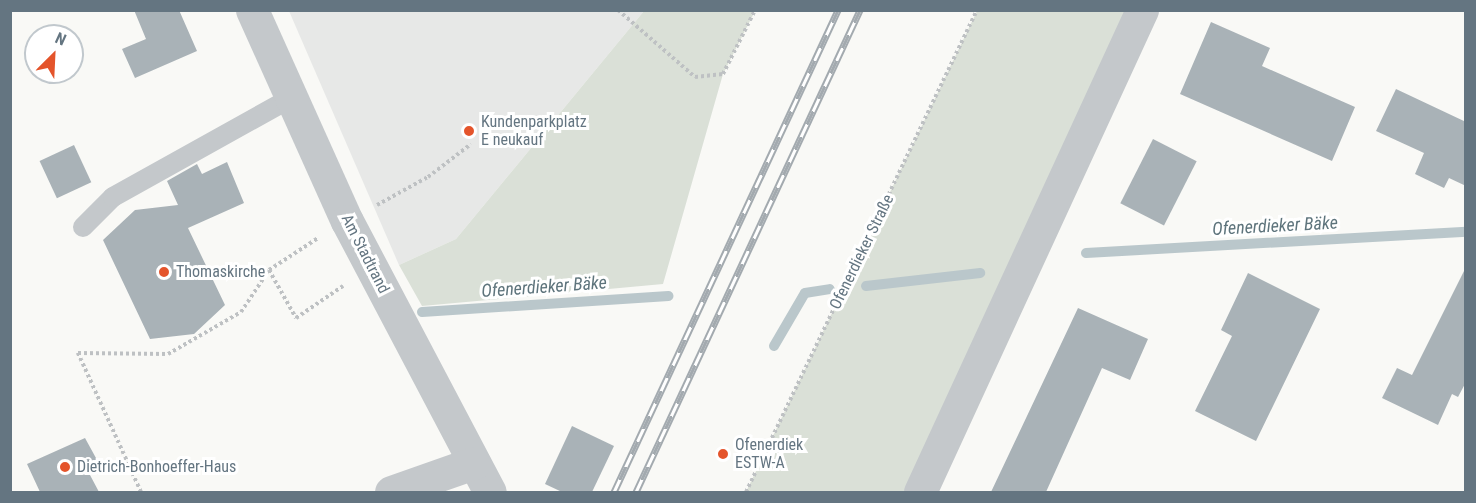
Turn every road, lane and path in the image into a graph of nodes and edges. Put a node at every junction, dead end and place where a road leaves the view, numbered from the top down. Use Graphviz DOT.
graph roads {
  1 [pos="252,10"];
  2 [pos="618,10"];
  3 [pos="755,10"];
  4 [pos="977,10"];
  5 [pos="1142,10"];
  6 [pos="289,99"];
  7 [pos="471,144"];
  8 [pos="347,221"];
  9 [pos="83,227"];
  10 [pos="309,242"];
  11 [pos="269,270"];
  12 [pos="343,286"];
  13 [pos="474,463"];
  14 [pos="141,492"];
  15 [pos="391,492"];
  16 [pos="490,492"];
  17 [pos="746,492"];
  18 [pos="920,492"];
  1 -- 6 [label="street, Am Stadtrand"];
  2 -- 3 [label="path"];
  4 -- 17 [label="path, Ofenerdieker Straße"];
  5 -- 18 [label="street"];
  6 -- 8 [label="street, Am Stadtrand"];
  6 -- 9 [label="lane"];
  7 -- 8 [label="path"];
  8 -- 13 [label="street, Am Stadtrand"];
  10 -- 11 [label="path"];
  11 -- 12 [label="path"];
  11 -- 14 [label="path"];
  13 -- 15 [label="street"];
  13 -- 16 [label="street, Am Stadtrand"];
}
